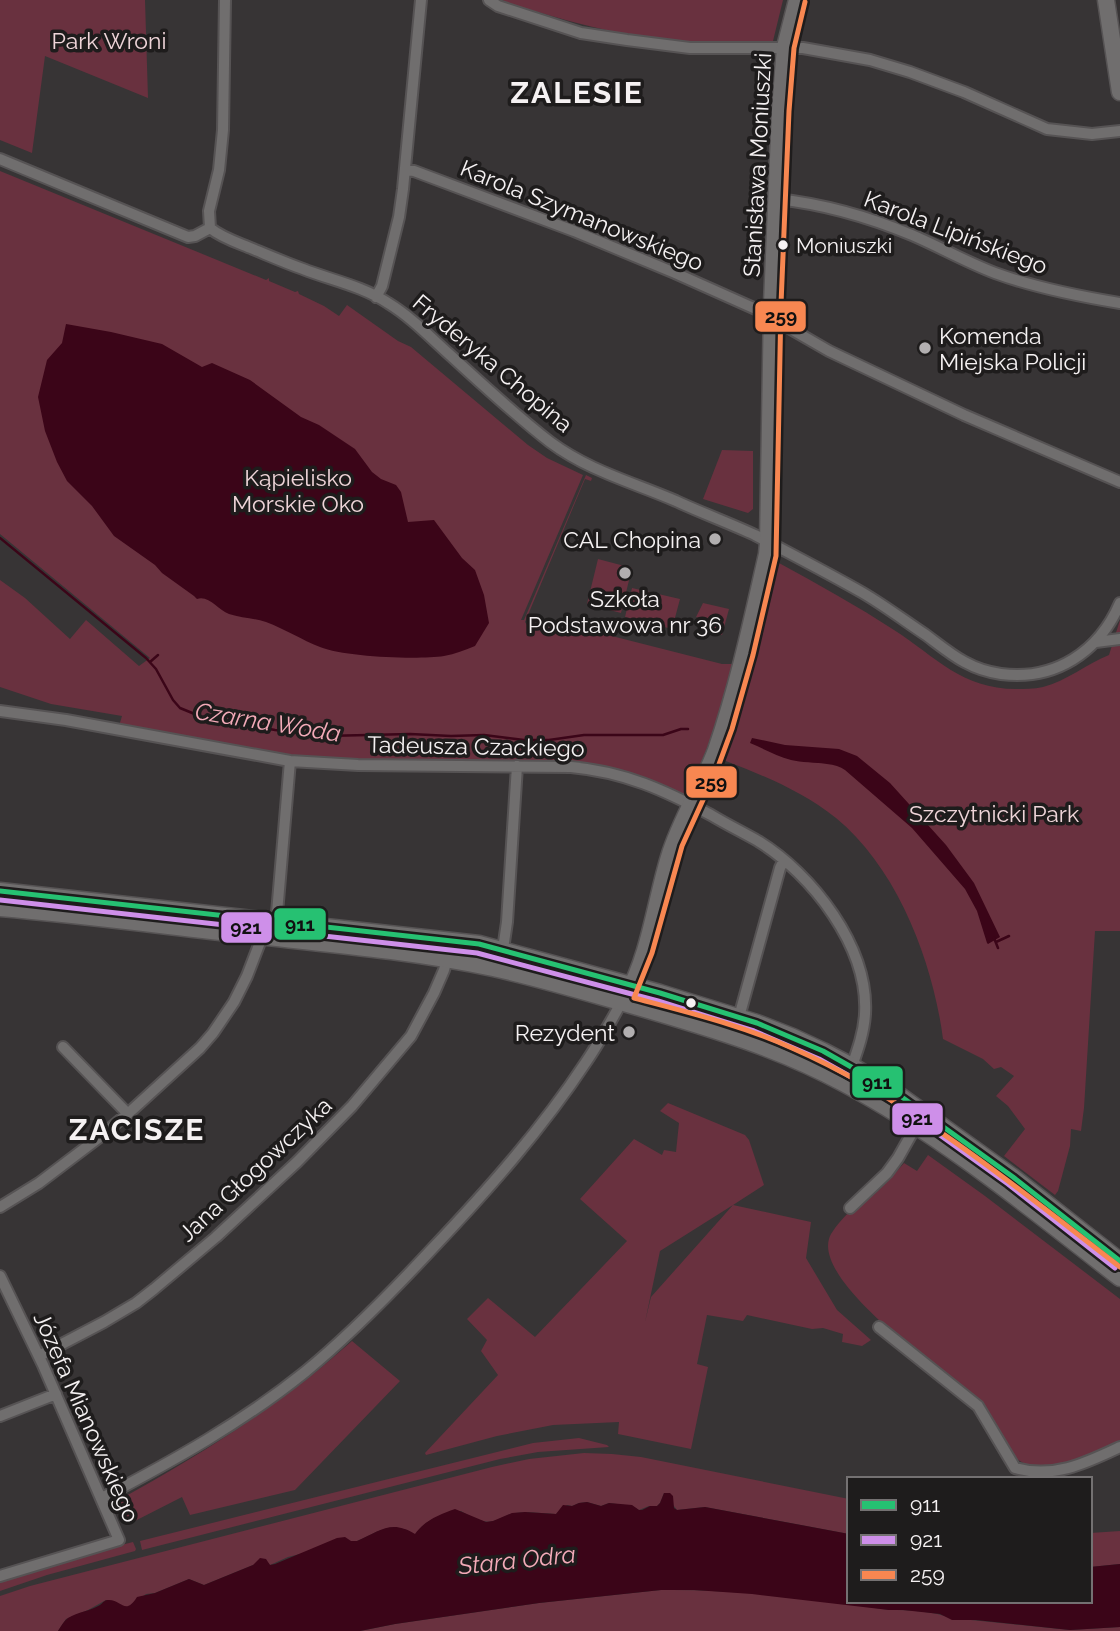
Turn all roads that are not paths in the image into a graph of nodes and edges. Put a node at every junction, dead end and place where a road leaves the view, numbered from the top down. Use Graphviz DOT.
graph roads {
  1 [pos="225,0"];
  2 [pos="421,0"];
  3 [pos="489,0"];
  4 [pos="797,0"];
  5 [pos="1106,0"];
  6 [pos="785,47"];
  7 [pos="1120,92"];
  8 [pos="1120,131"];
  9 [pos="0,159"];
  10 [pos="405,170"];
  11 [pos="777,200"];
  12 [pos="210,228"];
  13 [pos="376,296"];
  14 [pos="1120,303"];
  15 [pos="772,319"];
  16 [pos="1120,482"];
  17 [pos="768,543"];
  18 [pos="1120,603"];
  19 [pos="1120,639"];
  20 [pos="1096,642"];
  21 [pos="0,712"];
  22 [pos="290,761"];
  23 [pos="517,766"];
  24 [pos="691,805"];
  25 [pos="784,860"];
  26 [pos="0,891"];
  27 [pos="0,908"];
  28 [pos="274,920"];
  29 [pos="262,937"];
  30 [pos="503,949"];
  31 [pos="446,959"];
  32 [pos="632,986"];
  33 [pos="621,1003"];
  34 [pos="739,1017"];
  35 [pos="64,1047"];
  36 [pos="852,1066"];
  37 [pos="844,1083"];
  38 [pos="128,1114"];
  39 [pos="916,1126"];
  40 [pos="0,1207"];
  41 [pos="850,1208"];
  42 [pos="1120,1261"];
  43 [pos="0,1276"];
  44 [pos="1120,1279"];
  45 [pos="879,1327"];
  46 [pos="39,1356"];
  47 [pos="56,1394"];
  48 [pos="0,1416"];
  49 [pos="1120,1447"];
  50 [pos="102,1498"];
  51 [pos="0,1576"];
  1 -- 12 [label="street"];
  2 -- 10 [label="street"];
  3 -- 6 [label="street"];
  4 -- 6 [label="main road, Stanisława Moniuszki"];
  5 -- 7 [label="main road"];
  6 -- 8 [label="street"];
  6 -- 11 [label="main road, Stanisława Moniuszki"];
  9 -- 12 [label="street"];
  10 -- 13 [label="street"];
  10 -- 15 [label="street, Karola Szymanowskiego"];
  11 -- 14 [label="street, Karola Lipińskiego"];
  11 -- 15 [label="main road, Stanisława Moniuszki"];
  12 -- 13 [label="street, Fryderyka Chopina"];
  13 -- 17 [label="street, Fryderyka Chopina"];
  15 -- 16 [label="street, Karola Szymanowskiego"];
  15 -- 17 [label="main road, Stanisława Moniuszki"];
  17 -- 20 [label="street, Fryderyka Chopina"];
  17 -- 24 [label="main road, Stanisława Moniuszki"];
  18 -- 20 [label="street, Fryderyka Chopina"];
  19 -- 20 [label="street, Fryderyka Chopina"];
  21 -- 22 [label="street, Tadeusza Czackiego"];
  22 -- 23 [label="street, Tadeusza Czackiego"];
  22 -- 28 [label="street"];
  23 -- 24 [label="street, Tadeusza Czackiego"];
  23 -- 30 [label="street"];
  24 -- 25 [label="street, Tadeusza Czackiego"];
  24 -- 32 [label="main road, Stanisława Moniuszki"];
  25 -- 34 [label="street"];
  25 -- 36 [label="street, Tadeusza Czackiego"];
  26 -- 28 [label="main road"];
  27 -- 29 [label="main road"];
  28 -- 29 [label="street"];
  28 -- 30 [label="main road"];
  29 -- 31 [label="main road"];
  29 -- 38 [label="street"];
  30 -- 32 [label="main road"];
  31 -- 33 [label="main road"];
  31 -- 46 [label="street, Jana Głogowczyka"];
  32 -- 33 [label="main road, Stanisława Moniuszki"];
  32 -- 34 [label="main road"];
  33 -- 37 [label="main road"];
  33 -- 50 [label="street"];
  34 -- 36 [label="main road"];
  35 -- 38 [label="street"];
  36 -- 37 [label="main road"];
  36 -- 42 [label="main road"];
  37 -- 39 [label="main road"];
  38 -- 40 [label="street"];
  39 -- 41 [label="street"];
  39 -- 44 [label="main road"];
  43 -- 46 [label="street, Józefa Mianowskiego"];
  45 -- 49 [label="street"];
  46 -- 47 [label="street, Józefa Mianowskiego"];
  47 -- 48 [label="street"];
  47 -- 50 [label="street, Józefa Mianowskiego"];
  50 -- 51 [label="street, Józefa Mianowskiego"];
}
